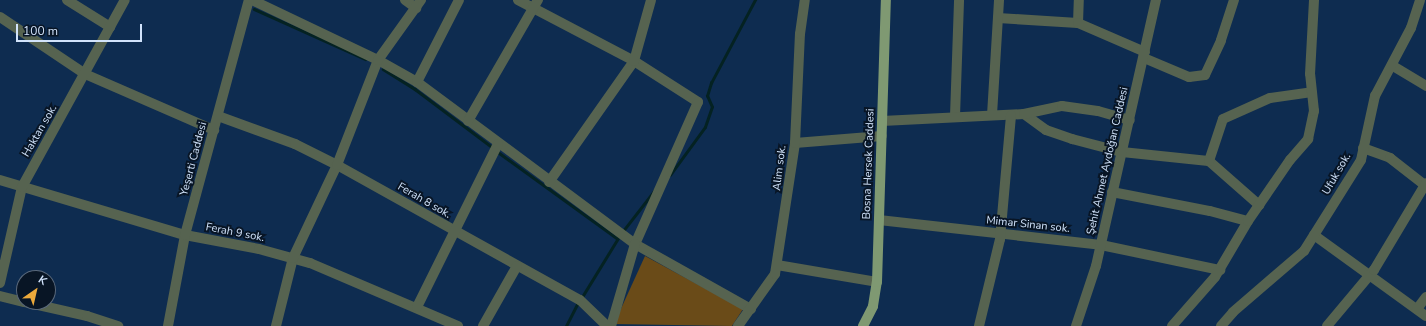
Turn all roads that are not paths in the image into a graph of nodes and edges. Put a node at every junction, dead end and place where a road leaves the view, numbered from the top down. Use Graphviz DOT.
graph roads {
  1 [pos="67,0"];
  2 [pos="125,0"];
  3 [pos="250,0"];
  4 [pos="405,0"];
  5 [pos="459,0"];
  6 [pos="518,0"];
  7 [pos="651,0"];
  8 [pos="805,0"];
  9 [pos="886,0"];
  10 [pos="959,0"];
  11 [pos="1000,0"];
  12 [pos="1080,0"];
  13 [pos="1156,0"];
  14 [pos="1234,0"];
  15 [pos="1314,0"];
  16 [pos="1420,0"];
  17 [pos="419,4"];
  18 [pos="536,4"];
  19 [pos="0,17"];
  20 [pos="998,18"];
  21 [pos="1078,23"];
  22 [pos="110,27"];
  23 [pos="1145,55"];
  24 [pos="378,60"];
  25 [pos="634,60"];
  26 [pos="1393,66"];
  27 [pos="85,74"];
  28 [pos="417,82"];
  29 [pos="1426,86"];
  30 [pos="1312,92"];
  31 [pos="1024,114"];
  32 [pos="992,115"];
  33 [pos="1011,115"];
  34 [pos="218,116"];
  35 [pos="955,116"];
  36 [pos="1130,120"];
  37 [pos="468,121"];
  38 [pos="882,122"];
  39 [pos="214,130"];
  40 [pos="882,136"];
  41 [pos="796,143"];
  42 [pos="498,144"];
  43 [pos="1363,148"];
  44 [pos="1122,152"];
  45 [pos="1209,161"];
  46 [pos="337,165"];
  47 [pos="0,180"];
  48 [pos="549,182"];
  49 [pos="1426,185"];
  50 [pos="22,187"];
  51 [pos="1112,192"];
  52 [pos="1259,205"];
  53 [pos="879,220"];
  54 [pos="1248,221"];
  55 [pos="455,233"];
  56 [pos="1000,234"];
  57 [pos="185,235"];
  58 [pos="1314,235"];
  59 [pos="635,244"];
  60 [pos="1100,245"];
  61 [pos="293,258"];
  62 [pos="777,265"];
  63 [pos="517,266"];
  64 [pos="1220,270"];
  65 [pos="1370,274"];
  66 [pos="877,282"];
  67 [pos="0,283"];
  68 [pos="0,296"];
  69 [pos="1426,297"];
  70 [pos="16,300"];
  71 [pos="417,307"];
  72 [pos="56,309"];
  73 [pos="751,309"];
  74 [pos="1417,309"];
  75 [pos="1426,316"];
  76 [pos="118,326"];
  77 [pos="168,326"];
  78 [pos="276,326"];
  79 [pos="458,326"];
  80 [pos="483,326"];
  81 [pos="606,326"];
  82 [pos="611,326"];
  83 [pos="738,326"];
  84 [pos="863,326"];
  85 [pos="979,326"];
  86 [pos="1076,326"];
  87 [pos="1172,326"];
  88 [pos="1221,326"];
  89 [pos="1327,326"];
  1 -- 22 [label="street"];
  2 -- 22 [label="street, Haktan sok."];
  3 -- 24 [label="street"];
  3 -- 34 [label="street, Yeşerti Caddesi"];
  4 -- 17 [label="street"];
  5 -- 28 [label="street"];
  6 -- 18 [label="street"];
  7 -- 25 [label="street"];
  8 -- 41 [label="street, Alim sok."];
  9 -- 38 [label="main road, Bosna Hersek Caddesi"];
  10 -- 35 [label="street"];
  11 -- 20 [label="street"];
  12 -- 21 [label="street"];
  13 -- 23 [label="street, Şehit Ahmet Aydoğan Caddesi"];
  14 -- 23 [label="street"];
  15 -- 30 [label="street"];
  16 -- 26 [label="street, Ufuk sok."];
  17 -- 24 [label="street"];
  18 -- 25 [label="street"];
  18 -- 37 [label="street"];
  19 -- 27 [label="street"];
  20 -- 21 [label="street"];
  20 -- 32 [label="street"];
  21 -- 23 [label="street"];
  22 -- 27 [label="street, Haktan sok."];
  23 -- 36 [label="street, Şehit Ahmet Aydoğan Caddesi"];
  24 -- 28 [label="street"];
  24 -- 46 [label="street"];
  25 -- 48 [label="street"];
  25 -- 59 [label="street"];
  26 -- 29 [label="street"];
  26 -- 43 [label="street, Ufuk sok."];
  27 -- 39 [label="street"];
  27 -- 50 [label="street, Haktan sok."];
  28 -- 37 [label="street"];
  30 -- 45 [label="street"];
  30 -- 52 [label="street"];
  31 -- 33 [label="street"];
  31 -- 36 [label="street"];
  31 -- 44 [label="street"];
  32 -- 33 [label="street"];
  32 -- 35 [label="street"];
  33 -- 56 [label="street"];
  34 -- 39 [label="street, Yeşerti Caddesi"];
  34 -- 46 [label="street, Ferah 8 sok."];
  35 -- 38 [label="street"];
  36 -- 44 [label="street, Şehit Ahmet Aydoğan Caddesi"];
  37 -- 42 [label="street"];
  38 -- 40 [label="main road, Bosna Hersek Caddesi"];
  39 -- 57 [label="street, Yeşerti Caddesi"];
  40 -- 41 [label="street"];
  40 -- 53 [label="main road, Bosna Hersek Caddesi"];
  41 -- 62 [label="street, Alim sok."];
  42 -- 48 [label="street"];
  42 -- 55 [label="street"];
  43 -- 49 [label="street"];
  43 -- 58 [label="street, Ufuk sok."];
  44 -- 45 [label="street"];
  44 -- 51 [label="street, Şehit Ahmet Aydoğan Caddesi"];
  45 -- 52 [label="street"];
  46 -- 55 [label="street, Ferah 8 sok."];
  46 -- 61 [label="street"];
  47 -- 50 [label="street, Ferah 9 sok."];
  48 -- 59 [label="street"];
  49 -- 65 [label="street"];
  50 -- 57 [label="street, Ferah 9 sok."];
  50 -- 67 [label="street, Haktan sok."];
  51 -- 54 [label="street"];
  51 -- 60 [label="street, Şehit Ahmet Aydoğan Caddesi"];
  52 -- 54 [label="street"];
  53 -- 56 [label="street, Mimar Sinan sok."];
  53 -- 66 [label="main road, Bosna Hersek Caddesi"];
  54 -- 64 [label="street"];
  55 -- 63 [label="street, Ferah 8 sok."];
  55 -- 71 [label="street"];
  56 -- 60 [label="street, Mimar Sinan sok."];
  56 -- 85 [label="street"];
  57 -- 61 [label="street, Ferah 9 sok."];
  57 -- 77 [label="street, Yeşerti Caddesi"];
  58 -- 65 [label="street"];
  58 -- 88 [label="street, Ufuk sok."];
  59 -- 73 [label="street"];
  59 -- 82 [label="street"];
  60 -- 64 [label="street, Mimar Sinan sok."];
  60 -- 86 [label="street, Şehit Ahmet Aydoğan Caddesi"];
  61 -- 71 [label="street, Ferah 9 sok."];
  61 -- 78 [label="street"];
  62 -- 66 [label="street"];
  62 -- 73 [label="street, Alim sok."];
  63 -- 80 [label="street"];
  63 -- 81 [label="street, Ferah 8 sok."];
  64 -- 87 [label="street"];
  65 -- 74 [label="street"];
  65 -- 89 [label="street"];
  66 -- 84 [label="main road, Bosna Hersek Caddesi"];
  68 -- 70 [label="street"];
  69 -- 74 [label="street"];
  71 -- 79 [label="street, Ferah 9 sok."];
  72 -- 76 [label="street"];
  73 -- 83 [label="street, Alim sok."];
  74 -- 75 [label="street"];
}
